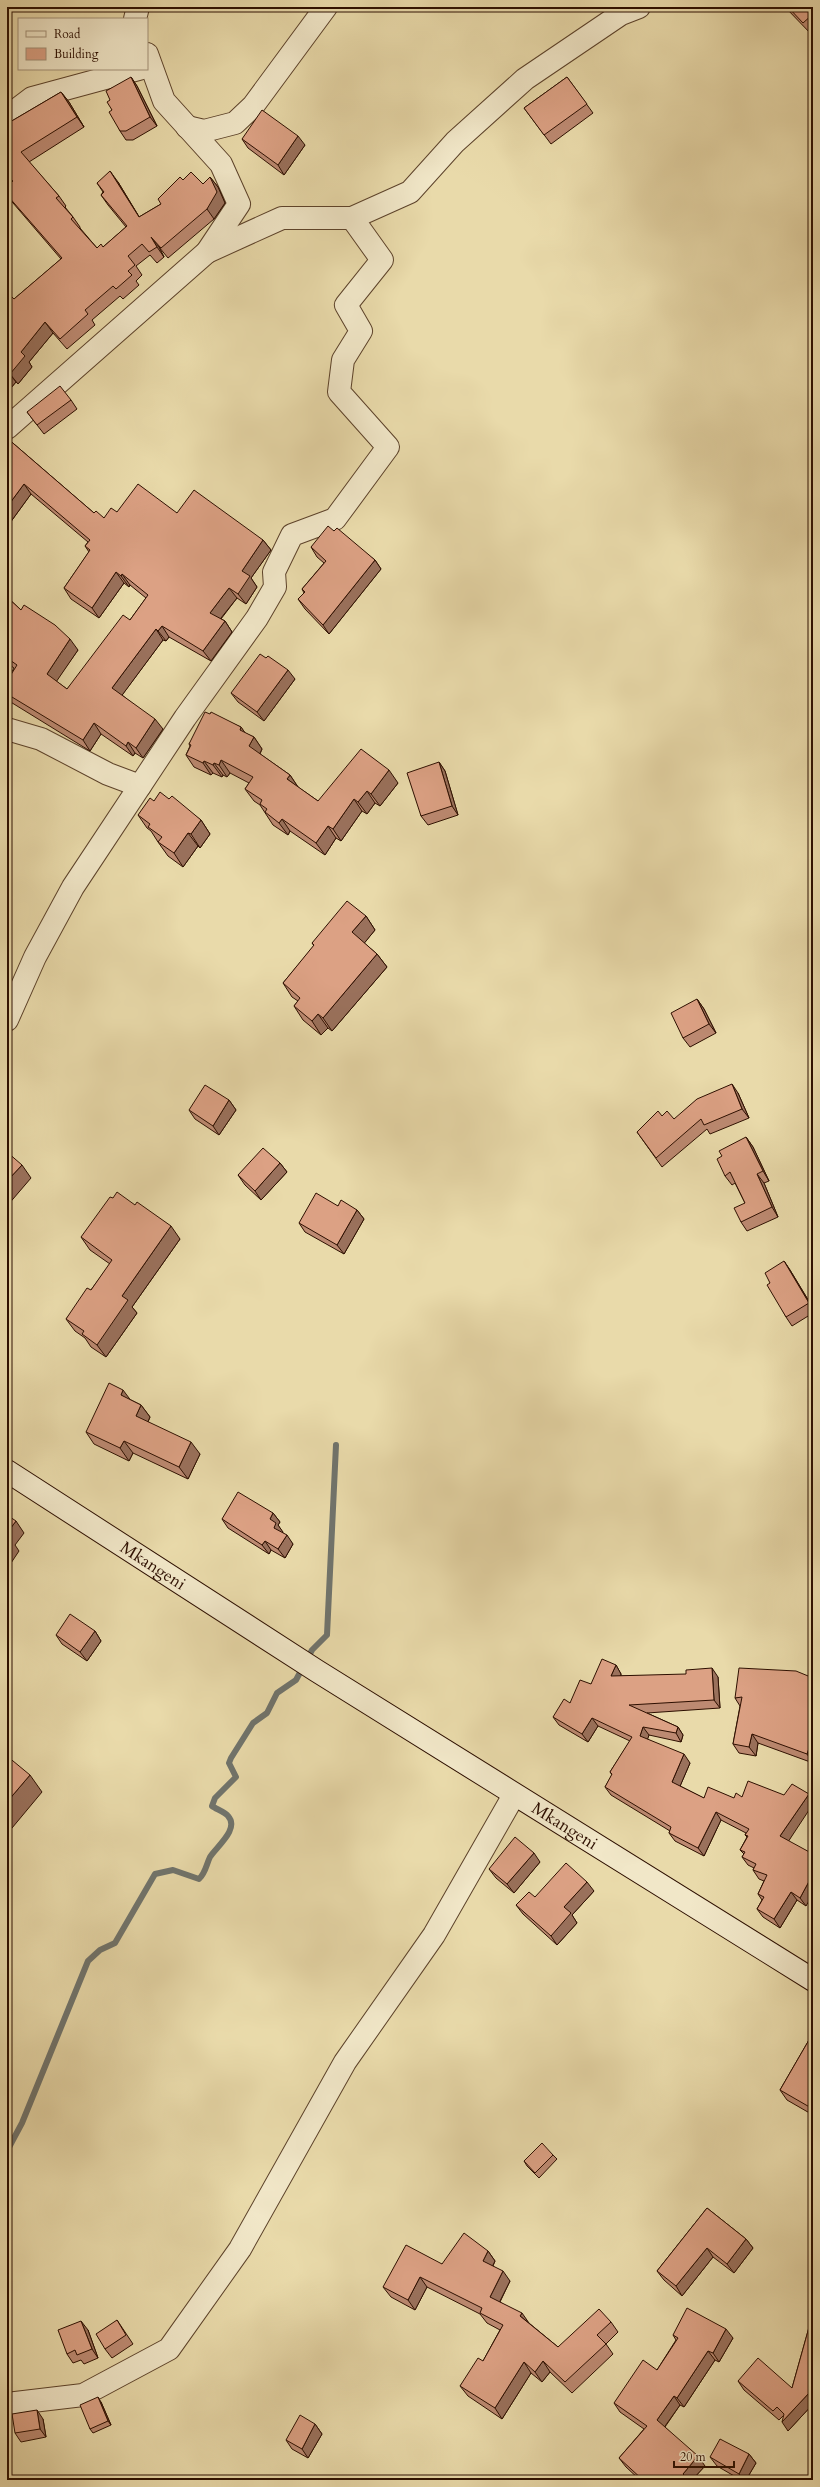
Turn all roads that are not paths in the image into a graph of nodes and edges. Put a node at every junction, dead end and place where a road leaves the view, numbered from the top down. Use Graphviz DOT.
graph roads {
  1 [pos="138,7"];
  2 [pos="326,7"];
  3 [pos="639,7"];
  4 [pos="135,18"];
  5 [pos="148,68"];
  6 [pos="126,70"];
  7 [pos="7,117"];
  8 [pos="188,127"];
  9 [pos="352,218"];
  10 [pos="207,252"];
  11 [pos="7,428"];
  12 [pos="7,729"];
  13 [pos="140,786"];
  14 [pos="7,1020"];
  15 [pos="7,1471"];
  16 [pos="514,1795"];
  17 [pos="813,1980"];
  18 [pos="7,2404"];
  1 -- 4 [label="street"];
  2 -- 8 [label="street"];
  3 -- 9 [label="street"];
  5 -- 8 [label="street"];
  6 -- 7 [label="street"];
  8 -- 10 [label="street"];
  9 -- 10 [label="street"];
  9 -- 13 [label="street"];
  10 -- 11 [label="street"];
  12 -- 13 [label="street"];
  13 -- 14 [label="street"];
  15 -- 16 [label="street, Mkangeni"];
  16 -- 17 [label="street, Mkangeni"];
  16 -- 18 [label="street"];
}
